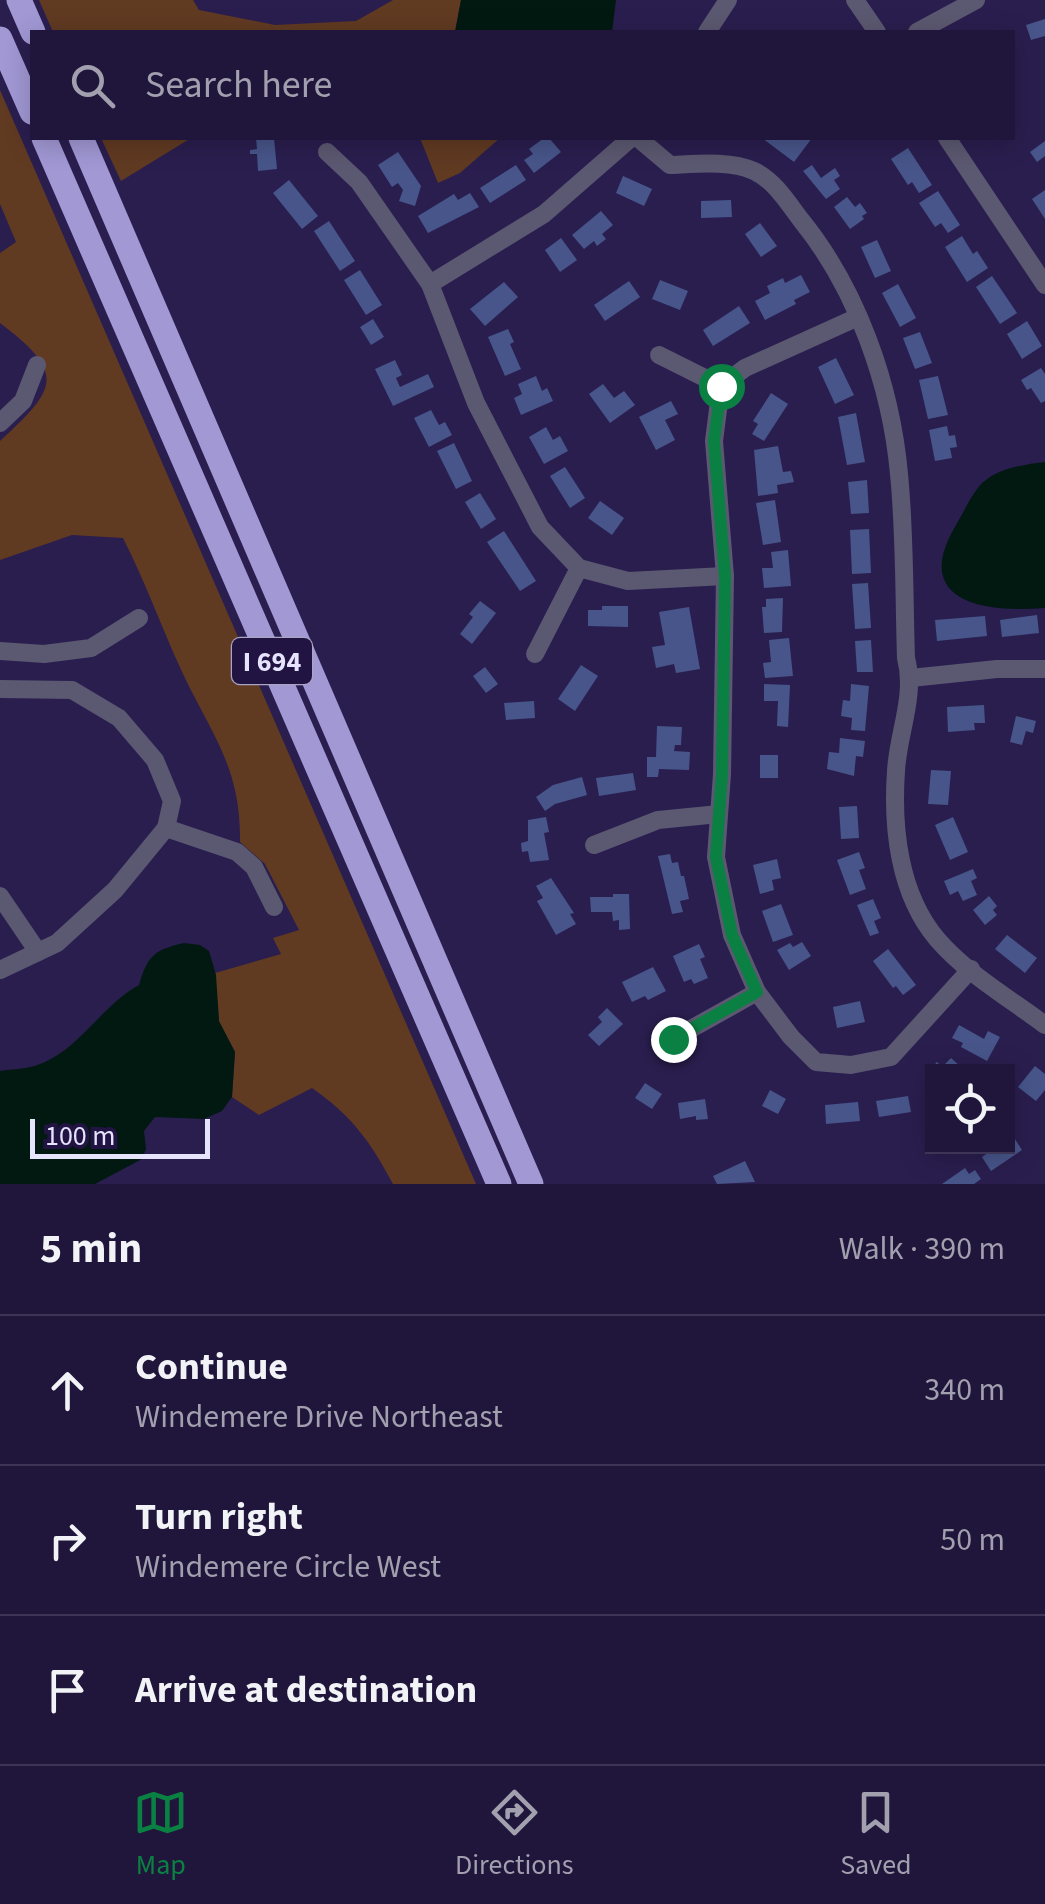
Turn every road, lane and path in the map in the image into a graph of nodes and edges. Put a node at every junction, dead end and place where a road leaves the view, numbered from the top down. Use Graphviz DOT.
graph roads {
  1 [pos="19,0"];
  2 [pos="728,0"];
  3 [pos="856,0"];
  4 [pos="976,0"];
  5 [pos="32,30"];
  6 [pos="708,30"];
  7 [pos="876,30"];
  8 [pos="921,30"];
  9 [pos="0,40"];
  10 [pos="30,108"];
  11 [pos="45,140"];
  12 [pos="81,140"];
  13 [pos="632,140"];
  14 [pos="637,140"];
  15 [pos="948,140"];
  16 [pos="327,152"];
  17 [pos="430,284"];
  18 [pos="1045,285"];
  19 [pos="858,317"];
  20 [pos="659,355"];
  21 [pos="38,365"];
  22 [pos="721,386"];
  23 [pos="0,423"];
  24 [pos="579,568"];
  25 [pos="725,576"];
  26 [pos="139,618"];
  27 [pos="0,651"];
  28 [pos="535,654"];
  29 [pos="1045,669"];
  30 [pos="911,678"];
  31 [pos="0,689"];
  32 [pos="719,814"];
  33 [pos="166,828"];
  34 [pos="594,845"];
  35 [pos="0,896"];
  36 [pos="274,907"];
  37 [pos="38,952"];
  38 [pos="970,969"];
  39 [pos="0,970"];
  40 [pos="757,992"];
  41 [pos="1045,1025"];
  42 [pos="673,1039"];
  43 [pos="499,1184"];
  44 [pos="532,1184"];
  1 -- 5 [label="highway"];
  2 -- 6 [label="street"];
  3 -- 7 [label="street"];
  4 -- 8 [label="street"];
  9 -- 10 [label="highway"];
  11 -- 43 [label="highway, I 694"];
  12 -- 44 [label="highway, I 694"];
  13 -- 17 [label="street"];
  14 -- 19 [label="street"];
  15 -- 18 [label="street"];
  16 -- 17 [label="street"];
  17 -- 24 [label="street"];
  19 -- 22 [label="street"];
  19 -- 30 [label="street"];
  20 -- 22 [label="street"];
  21 -- 23 [label="street"];
  22 -- 25 [label="street"];
  24 -- 25 [label="street"];
  24 -- 28 [label="street"];
  25 -- 32 [label="street"];
  26 -- 27 [label="street"];
  29 -- 30 [label="street"];
  30 -- 38 [label="street"];
  31 -- 33 [label="street"];
  32 -- 34 [label="street"];
  32 -- 40 [label="street"];
  33 -- 36 [label="street"];
  33 -- 37 [label="street"];
  35 -- 37 [label="street"];
  37 -- 39 [label="street"];
  38 -- 40 [label="street"];
  38 -- 41 [label="street"];
  40 -- 42 [label="street"];
}
